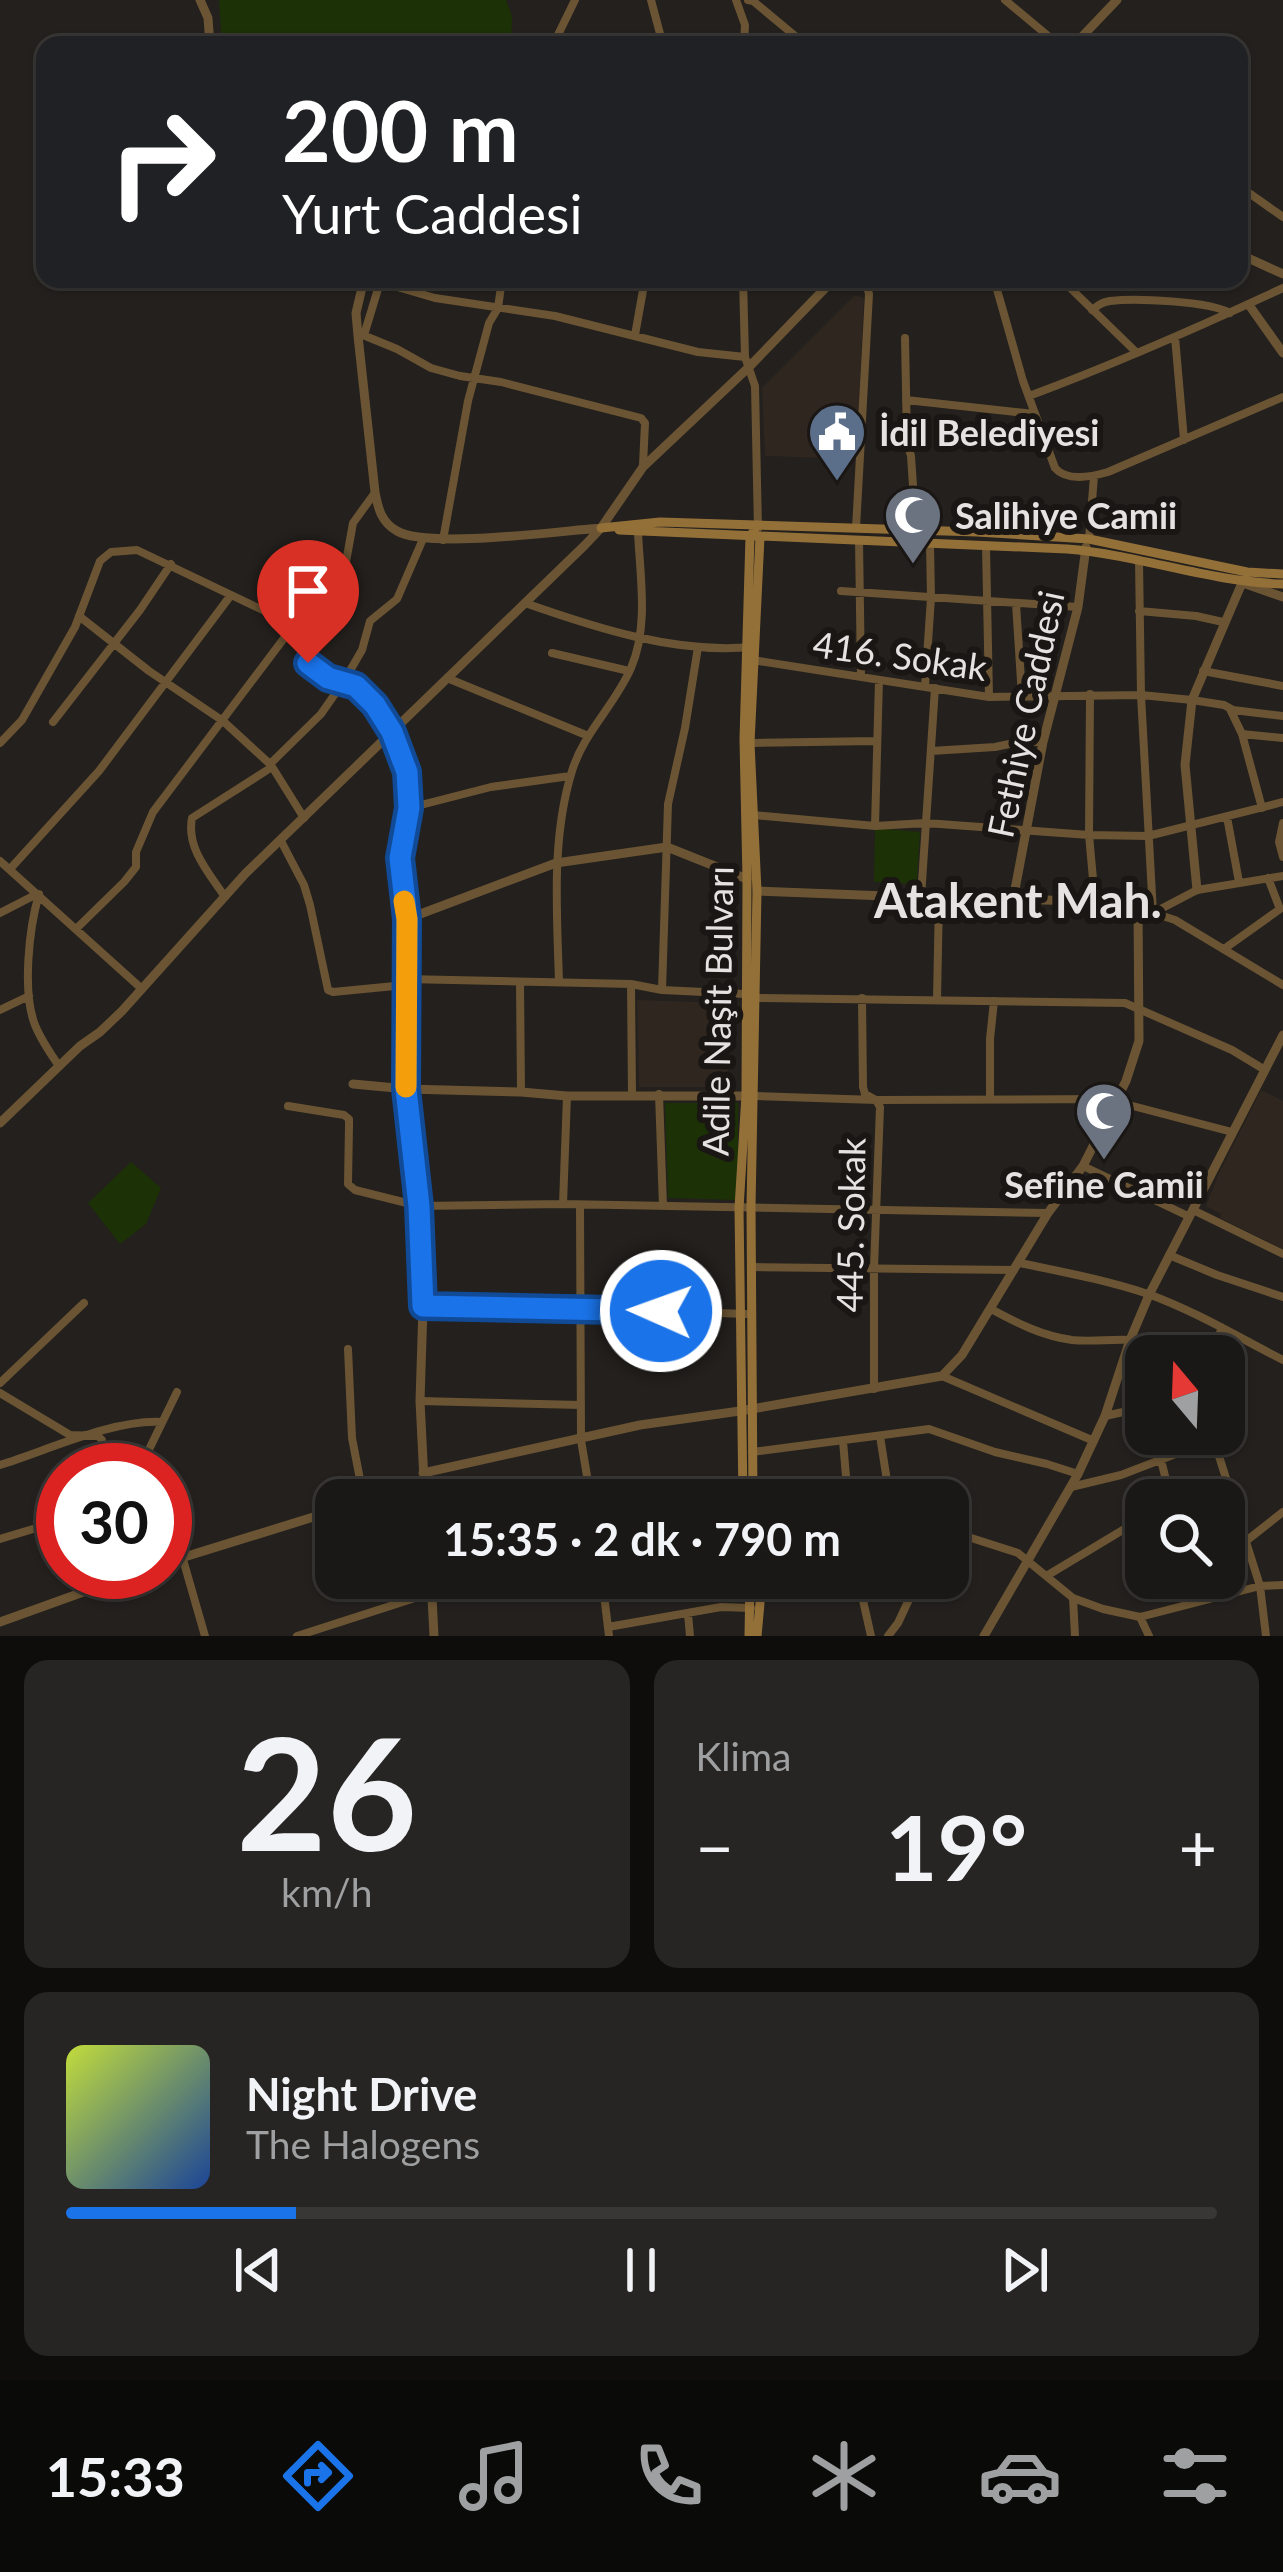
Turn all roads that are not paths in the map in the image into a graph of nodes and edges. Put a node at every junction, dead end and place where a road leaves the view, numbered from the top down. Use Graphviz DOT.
graph roads {
  1 [pos="200,0"];
  2 [pos="575,0"];
  3 [pos="651,0"];
  4 [pos="736,0"];
  5 [pos="751,0"];
  6 [pos="1005,0"];
  7 [pos="1117,0"];
  8 [pos="209,36"];
  9 [pos="557,36"];
  10 [pos="661,36"];
  11 [pos="744,36"];
  12 [pos="795,36"];
  13 [pos="1048,36"];
  14 [pos="1083,36"];
  15 [pos="1248,192"];
  16 [pos="1283,217"];
  17 [pos="1248,258"];
  18 [pos="1283,274"];
  19 [pos="362,288"];
  20 [pos="377,288"];
  21 [pos="404,288"];
  22 [pos="501,288"];
  23 [pos="643,288"];
  24 [pos="743,288"];
  25 [pos="825,288"];
  26 [pos="867,288"];
  27 [pos="997,288"];
  28 [pos="1070,288"];
  29 [pos="1283,288"];
  30 [pos="1249,305"];
  31 [pos="498,308"];
  32 [pos="1092,310"];
  33 [pos="1231,314"];
  34 [pos="361,334"];
  35 [pos="635,335"];
  36 [pos="1174,337"];
  37 [pos="905,338"];
  38 [pos="1138,353"];
  39 [pos="1283,353"];
  40 [pos="747,362"];
  41 [pos="475,376"];
  42 [pos="1029,396"];
  43 [pos="1283,397"];
  44 [pos="906,400"];
  45 [pos="1035,414"];
  46 [pos="1184,440"];
  47 [pos="643,467"];
  48 [pos="1094,476"];
  49 [pos="375,492"];
  50 [pos="602,528"];
  51 [pos="916,530"];
  52 [pos="638,532"];
  53 [pos="756,533"];
  54 [pos="858,534"];
  55 [pos="423,539"];
  56 [pos="443,540"];
  57 [pos="930,543"];
  58 [pos="1087,545"];
  59 [pos="986,546"];
  60 [pos="1139,561"];
  61 [pos="171,564"];
  62 [pos="1283,574"];
  63 [pos="1244,577"];
  64 [pos="1283,584"];
  65 [pos="841,591"];
  66 [pos="862,593"];
  67 [pos="231,596"];
  68 [pos="1283,597"];
  69 [pos="932,598"];
  70 [pos="525,603"];
  71 [pos="989,603"];
  72 [pos="1016,604"];
  73 [pos="1078,607"];
  74 [pos="1139,611"];
  75 [pos="79,616"];
  76 [pos="1223,622"];
  77 [pos="294,625"];
  78 [pos="642,638"];
  79 [pos="114,642"];
  80 [pos="698,647"];
  81 [pos="552,653"];
  82 [pos="749,654"];
  83 [pos="308,663"];
  84 [pos="629,671"];
  85 [pos="1203,671"];
  86 [pos="861,677"];
  87 [pos="447,679"];
  88 [pos="879,680"];
  89 [pos="165,682"];
  90 [pos="344,682"];
  91 [pos="1283,686"];
  92 [pos="930,687"];
  93 [pos="1090,694"];
  94 [pos="1141,694"];
  95 [pos="1055,695"];
  96 [pos="1022,696"];
  97 [pos="989,697"];
  98 [pos="1192,700"];
  99 [pos="1230,707"];
  100 [pos="1283,716"];
  101 [pos="223,721"];
  102 [pos="53,722"];
  103 [pos="392,732"];
  104 [pos="1242,734"];
  105 [pos="586,735"];
  106 [pos="1283,738"];
  107 [pos="876,741"];
  108 [pos="1043,742"];
  109 [pos="0,743"];
  110 [pos="750,743"];
  111 [pos="931,751"];
  112 [pos="271,766"];
  113 [pos="570,776"];
  114 [pos="1283,802"];
  115 [pos="409,808"];
  116 [pos="1262,808"];
  117 [pos="752,815"];
  118 [pos="1227,817"];
  119 [pos="304,819"];
  120 [pos="926,823"];
  121 [pos="1283,823"];
  122 [pos="875,826"];
  123 [pos="1190,827"];
  124 [pos="1027,828"];
  125 [pos="1089,835"];
  126 [pos="1148,836"];
  127 [pos="281,841"];
  128 [pos="667,848"];
  129 [pos="1283,857"];
  130 [pos="0,861"];
  131 [pos="556,863"];
  132 [pos="10,869"];
  133 [pos="1283,876"];
  134 [pos="1268,878"];
  135 [pos="747,879"];
  136 [pos="1238,882"];
  137 [pos="1197,890"];
  138 [pos="757,891"];
  139 [pos="39,894"];
  140 [pos="225,897"];
  141 [pos="921,897"];
  142 [pos="939,898"];
  143 [pos="1013,900"];
  144 [pos="1095,901"];
  145 [pos="1138,908"];
  146 [pos="0,913"];
  147 [pos="1153,913"];
  148 [pos="407,919"];
  149 [pos="76,929"];
  150 [pos="1224,949"];
  151 [pos="405,982"];
  152 [pos="520,982"];
  153 [pos="559,982"];
  154 [pos="631,984"];
  155 [pos="1283,985"];
  156 [pos="142,989"];
  157 [pos="662,990"];
  158 [pos="29,996"];
  159 [pos="750,996"];
  160 [pos="862,998"];
  161 [pos="937,999"];
  162 [pos="994,1001"];
  163 [pos="1137,1007"];
  164 [pos="0,1010"];
  165 [pos="1283,1035"];
  166 [pos="59,1066"];
  167 [pos="1264,1070"];
  168 [pos="353,1084"];
  169 [pos="406,1089"];
  170 [pos="521,1092"];
  171 [pos="632,1094"];
  172 [pos="659,1094"];
  173 [pos="567,1096"];
  174 [pos="750,1096"];
  175 [pos="990,1099"];
  176 [pos="876,1100"];
  177 [pos="1117,1101"];
  178 [pos="288,1106"];
  179 [pos="0,1123"];
  180 [pos="1232,1132"];
  181 [pos="1083,1166"];
  182 [pos="563,1204"];
  183 [pos="580,1205"];
  184 [pos="419,1206"];
  185 [pos="663,1206"];
  186 [pos="745,1208"];
  187 [pos="877,1210"];
  188 [pos="1190,1213"];
  189 [pos="1048,1214"];
  190 [pos="1283,1254"];
  191 [pos="1169,1255"];
  192 [pos="1017,1267"];
  193 [pos="751,1268"];
  194 [pos="874,1268"];
  195 [pos="1149,1295"];
  196 [pos="1283,1297"];
  197 [pos="84,1303"];
  198 [pos="423,1306"];
  199 [pos="580,1308"];
  200 [pos="991,1309"];
  201 [pos="746,1314"];
  202 [pos="1222,1327"];
  203 [pos="1132,1335"];
  204 [pos="1221,1335"];
  205 [pos="1125,1340"];
  206 [pos="347,1349"];
  207 [pos="1125,1355"];
  208 [pos="1282,1361"];
  209 [pos="942,1376"];
  210 [pos="0,1383"];
  211 [pos="874,1389"];
  212 [pos="177,1392"];
  213 [pos="0,1393"];
  214 [pos="421,1401"];
  215 [pos="581,1405"];
  216 [pos="746,1410"];
  217 [pos="1125,1412"];
  218 [pos="1105,1416"];
  219 [pos="162,1422"];
  220 [pos="91,1436"];
  221 [pos="880,1436"];
  222 [pos="581,1440"];
  223 [pos="843,1441"];
  224 [pos="1094,1441"];
  225 [pos="102,1443"];
  226 [pos="152,1443"];
  227 [pos="752,1452"];
  228 [pos="1161,1455"];
  229 [pos="1172,1455"];
  230 [pos="1161,1460"];
  231 [pos="0,1465"];
  232 [pos="423,1473"];
  233 [pos="1078,1474"];
  234 [pos="363,1479"];
  235 [pos="423,1479"];
  236 [pos="588,1479"];
  237 [pos="744,1479"];
  238 [pos="753,1479"];
  239 [pos="846,1479"];
  240 [pos="887,1479"];
  241 [pos="1166,1479"];
  242 [pos="1070,1487"];
  243 [pos="1283,1512"];
  244 [pos="315,1516"];
  245 [pos="36,1528"];
  246 [pos="1125,1529"];
  247 [pos="969,1537"];
  248 [pos="1245,1538"];
  249 [pos="0,1539"];
  250 [pos="1246,1541"];
  251 [pos="192,1553"];
  252 [pos="1028,1560"];
  253 [pos="1048,1575"];
  254 [pos="1283,1585"];
  255 [pos="1260,1586"];
  256 [pos="192,1591"];
  257 [pos="1073,1598"];
  258 [pos="60,1599"];
  259 [pos="411,1599"];
  260 [pos="432,1599"];
  261 [pos="604,1599"];
  262 [pos="752,1599"];
  263 [pos="759,1599"];
  264 [pos="862,1599"];
  265 [pos="909,1599"];
  266 [pos="1198,1600"];
  267 [pos="751,1608"];
  268 [pos="688,1613"];
  269 [pos="1140,1617"];
  270 [pos="0,1622"];
  271 [pos="608,1632"];
  272 [pos="205,1636"];
  273 [pos="297,1636"];
  274 [pos="434,1636"];
  275 [pos="690,1636"];
  276 [pos="753,1636"];
  277 [pos="871,1636"];
  278 [pos="888,1636"];
  279 [pos="984,1636"];
  280 [pos="1076,1636"];
  281 [pos="1149,1636"];
  282 [pos="1265,1636"];
  1 -- 8 [label="street"];
  2 -- 9 [label="street"];
  3 -- 10 [label="street"];
  4 -- 11 [label="street"];
  5 -- 12 [label="street"];
  6 -- 13 [label="street"];
  7 -- 14 [label="street"];
  15 -- 16 [label="street"];
  17 -- 18 [label="street"];
  19 -- 34 [label="street"];
  20 -- 34 [label="street"];
  21 -- 31 [label="street"];
  22 -- 31 [label="street"];
  23 -- 35 [label="street"];
  24 -- 40 [label="street"];
  25 -- 40 [label="street"];
  26 -- 54 [label="street"];
  27 -- 42 [label="street"];
  28 -- 32 [label="street"];
  29 -- 30 [label="street"];
  30 -- 33 [label="street"];
  30 -- 39 [label="street"];
  31 -- 35 [label="street"];
  31 -- 41 [label="street"];
  32 -- 33 [label="street"];
  32 -- 38 [label="street"];
  33 -- 36 [label="street"];
  34 -- 41 [label="street"];
  34 -- 49 [label="street"];
  35 -- 40 [label="street"];
  36 -- 38 [label="street"];
  36 -- 46 [label="street"];
  37 -- 44 [label="street"];
  38 -- 42 [label="street"];
  40 -- 47 [label="street"];
  40 -- 53 [label="street"];
  41 -- 47 [label="street"];
  41 -- 56 [label="street"];
  42 -- 45 [label="street"];
  43 -- 46 [label="street"];
  44 -- 45 [label="street"];
  44 -- 51 [label="street"];
  45 -- 48 [label="street"];
  46 -- 48 [label="street"];
  47 -- 50 [label="street"];
  48 -- 58 [label="street"];
  49 -- 55 [label="street"];
  49 -- 77 [label="street"];
  50 -- 52 [label="main road"];
  50 -- 53 [label="main road"];
  50 -- 56 [label="street"];
  50 -- 70 [label="street"];
  51 -- 54 [label="main road"];
  51 -- 58 [label="main road"];
  52 -- 53 [label="main road"];
  52 -- 78 [label="street"];
  53 -- 54 [label="main road"];
  53 -- 82 [label="main road, Adile Naşit Bulvarı"];
  54 -- 57 [label="main road"];
  54 -- 66 [label="street"];
  55 -- 56 [label="street"];
  55 -- 90 [label="street"];
  57 -- 59 [label="main road"];
  57 -- 69 [label="street"];
  58 -- 59 [label="main road"];
  58 -- 60 [label="main road"];
  58 -- 63 [label="main road"];
  58 -- 73 [label="street, Fethiye Caddesi"];
  59 -- 71 [label="street"];
  60 -- 63 [label="main road"];
  60 -- 74 [label="street"];
  61 -- 67 [label="street"];
  61 -- 75 [label="street"];
  61 -- 79 [label="street"];
  62 -- 63 [label="main road"];
  63 -- 64 [label="main road"];
  63 -- 68 [label="street"];
  63 -- 76 [label="street"];
  65 -- 66 [label="street"];
  66 -- 69 [label="street"];
  66 -- 86 [label="street"];
  67 -- 77 [label="street"];
  67 -- 89 [label="street"];
  69 -- 71 [label="street"];
  69 -- 92 [label="street"];
  70 -- 78 [label="street, 416. Sokak"];
  70 -- 87 [label="street"];
  71 -- 72 [label="street"];
  71 -- 97 [label="street"];
  72 -- 73 [label="street"];
  72 -- 96 [label="street"];
  73 -- 95 [label="street, Fethiye Caddesi"];
  74 -- 76 [label="street"];
  74 -- 94 [label="street"];
  75 -- 79 [label="street"];
  75 -- 109 [label="street"];
  76 -- 85 [label="street"];
  77 -- 101 [label="street"];
  78 -- 80 [label="street, 416. Sokak"];
  78 -- 84 [label="street"];
  79 -- 89 [label="street"];
  79 -- 102 [label="street"];
  80 -- 82 [label="street, 416. Sokak"];
  80 -- 128 [label="street"];
  81 -- 84 [label="street"];
  82 -- 86 [label="street, 416. Sokak"];
  82 -- 110 [label="main road, Adile Naşit Bulvarı"];
  82 -- 135 [label="main road, Adile Naşit Bulvarı"];
  83 -- 90 [label="street"];
  84 -- 105 [label="street"];
  85 -- 91 [label="street"];
  85 -- 98 [label="street"];
  86 -- 88 [label="street, 416. Sokak"];
  87 -- 103 [label="street"];
  87 -- 105 [label="street"];
  88 -- 92 [label="street, 416. Sokak"];
  88 -- 107 [label="street"];
  89 -- 101 [label="street"];
  89 -- 132 [label="street"];
  90 -- 103 [label="street"];
  90 -- 112 [label="street"];
  92 -- 97 [label="street, 416. Sokak"];
  92 -- 111 [label="street"];
  93 -- 94 [label="street, 416. Sokak"];
  93 -- 95 [label="street, 416. Sokak"];
  93 -- 125 [label="street"];
  94 -- 98 [label="street, 416. Sokak"];
  94 -- 126 [label="street"];
  95 -- 96 [label="street, 416. Sokak"];
  95 -- 108 [label="street, Fethiye Caddesi"];
  96 -- 97 [label="street, 416. Sokak"];
  98 -- 99 [label="street, 416. Sokak"];
  98 -- 123 [label="street"];
  99 -- 100 [label="street, 416. Sokak"];
  99 -- 104 [label="street"];
  101 -- 112 [label="street"];
  101 -- 149 [label="street"];
  103 -- 115 [label="street"];
  103 -- 119 [label="street"];
  104 -- 106 [label="street"];
  104 -- 116 [label="street"];
  105 -- 113 [label="street"];
  107 -- 110 [label="street"];
  107 -- 122 [label="street"];
  108 -- 111 [label="street"];
  108 -- 124 [label="street, Fethiye Caddesi"];
  110 -- 117 [label="main road, Adile Naşit Bulvarı"];
  111 -- 120 [label="street"];
  112 -- 119 [label="street"];
  112 -- 140 [label="street"];
  113 -- 115 [label="street"];
  113 -- 131 [label="street"];
  114 -- 116 [label="street"];
  115 -- 148 [label="street"];
  116 -- 118 [label="street"];
  117 -- 122 [label="street"];
  117 -- 138 [label="main road, Adile Naşit Bulvarı"];
  118 -- 123 [label="street"];
  118 -- 136 [label="street"];
  119 -- 127 [label="street"];
  120 -- 122 [label="street"];
  120 -- 124 [label="street"];
  120 -- 141 [label="street"];
  121 -- 129 [label="street"];
  123 -- 126 [label="street"];
  123 -- 137 [label="street"];
  124 -- 125 [label="street"];
  124 -- 143 [label="street, Fethiye Caddesi"];
  125 -- 126 [label="street"];
  125 -- 144 [label="street"];
  126 -- 147 [label="street"];
  127 -- 140 [label="street"];
  127 -- 151 [label="street"];
  128 -- 131 [label="street"];
  128 -- 135 [label="street"];
  128 -- 157 [label="street"];
  130 -- 132 [label="street"];
  131 -- 148 [label="street"];
  131 -- 153 [label="street"];
  132 -- 139 [label="street"];
  133 -- 134 [label="street"];
  134 -- 136 [label="street"];
  134 -- 150 [label="street"];
  135 -- 159 [label="main road, Adile Naşit Bulvarı"];
  136 -- 137 [label="street"];
  137 -- 147 [label="street"];
  138 -- 141 [label="street"];
  138 -- 159 [label="main road, Adile Naşit Bulvarı"];
  139 -- 146 [label="street"];
  139 -- 149 [label="street"];
  139 -- 158 [label="street"];
  140 -- 156 [label="street"];
  141 -- 142 [label="street"];
  142 -- 143 [label="street"];
  142 -- 161 [label="street"];
  143 -- 144 [label="street"];
  144 -- 145 [label="street"];
  145 -- 147 [label="street"];
  145 -- 163 [label="street"];
  147 -- 150 [label="street"];
  148 -- 151 [label="street"];
  149 -- 156 [label="street"];
  150 -- 155 [label="street"];
  151 -- 152 [label="street"];
  151 -- 169 [label="street"];
  152 -- 153 [label="street"];
  152 -- 170 [label="street"];
  153 -- 154 [label="street"];
  154 -- 157 [label="street"];
  154 -- 171 [label="street"];
  156 -- 166 [label="street"];
  157 -- 159 [label="street"];
  158 -- 164 [label="street"];
  158 -- 166 [label="street"];
  159 -- 160 [label="street"];
  159 -- 174 [label="main road, Adile Naşit Bulvarı"];
  160 -- 161 [label="street"];
  160 -- 176 [label="street, 445. Sokak"];
  161 -- 162 [label="street"];
  162 -- 163 [label="street"];
  162 -- 175 [label="street"];
  163 -- 167 [label="street"];
  163 -- 177 [label="street"];
  165 -- 167 [label="street"];
  166 -- 179 [label="street"];
  167 -- 180 [label="street"];
  168 -- 169 [label="street"];
  169 -- 170 [label="street"];
  169 -- 184 [label="street"];
  170 -- 173 [label="street"];
  171 -- 172 [label="street"];
  171 -- 173 [label="street"];
  172 -- 174 [label="street"];
  172 -- 185 [label="street"];
  173 -- 182 [label="street"];
  174 -- 176 [label="street"];
  174 -- 186 [label="main road, Adile Naşit Bulvarı"];
  175 -- 176 [label="street"];
  175 -- 177 [label="street"];
  176 -- 187 [label="street, 445. Sokak"];
  177 -- 180 [label="street"];
  177 -- 181 [label="street"];
  178 -- 184 [label="street"];
  180 -- 188 [label="street"];
  181 -- 188 [label="street"];
  181 -- 189 [label="street"];
  182 -- 183 [label="street"];
  182 -- 184 [label="street"];
  183 -- 185 [label="street"];
  183 -- 199 [label="street"];
  184 -- 198 [label="street"];
  185 -- 186 [label="street"];
  186 -- 187 [label="street"];
  186 -- 193 [label="main road, Adile Naşit Bulvarı"];
  186 -- 201 [label="main road, Adile Naşit Bulvarı"];
  187 -- 189 [label="street"];
  187 -- 194 [label="street, 445. Sokak"];
  188 -- 190 [label="street"];
  188 -- 191 [label="street"];
  189 -- 192 [label="street"];
  191 -- 195 [label="street"];
  191 -- 196 [label="street"];
  192 -- 194 [label="street"];
  192 -- 195 [label="street"];
  192 -- 200 [label="street"];
  193 -- 194 [label="street"];
  193 -- 201 [label="main road, Adile Naşit Bulvarı"];
  194 -- 211 [label="street, 445. Sokak"];
  195 -- 202 [label="street"];
  195 -- 203 [label="street"];
  197 -- 210 [label="street"];
  198 -- 199 [label="street"];
  198 -- 214 [label="street"];
  199 -- 201 [label="street"];
  199 -- 215 [label="street"];
  200 -- 205 [label="street"];
  200 -- 209 [label="street"];
  201 -- 216 [label="main road, Adile Naşit Bulvarı"];
  202 -- 204 [label="street"];
  202 -- 208 [label="street"];
  206 -- 234 [label="street"];
  207 -- 218 [label="street"];
  209 -- 211 [label="street"];
  209 -- 224 [label="street"];
  211 -- 216 [label="street"];
  212 -- 219 [label="street"];
  213 -- 220 [label="street"];
  214 -- 215 [label="street"];
  214 -- 232 [label="street"];
  215 -- 222 [label="street"];
  216 -- 222 [label="street"];
  216 -- 227 [label="main road, Adile Naşit Bulvarı"];
  216 -- 237 [label="main road, Adile Naşit Bulvarı"];
  217 -- 218 [label="street"];
  218 -- 224 [label="street"];
  219 -- 220 [label="street"];
  219 -- 226 [label="street"];
  220 -- 225 [label="street"];
  220 -- 231 [label="street"];
  221 -- 223 [label="street"];
  221 -- 233 [label="street"];
  221 -- 240 [label="street"];
  222 -- 232 [label="street"];
  222 -- 236 [label="street"];
  223 -- 227 [label="street"];
  223 -- 239 [label="street"];
  224 -- 233 [label="street"];
  227 -- 238 [label="main road, Adile Naşit Bulvarı"];
  228 -- 230 [label="street"];
  229 -- 230 [label="street"];
  230 -- 241 [label="street"];
  230 -- 242 [label="street"];
  232 -- 235 [label="street"];
  233 -- 242 [label="street"];
  242 -- 252 [label="street"];
  243 -- 250 [label="street"];
  244 -- 251 [label="street"];
  245 -- 249 [label="street"];
  246 -- 253 [label="street"];
  247 -- 252 [label="street"];
  248 -- 250 [label="street"];
  250 -- 255 [label="street"];
  252 -- 253 [label="street"];
  252 -- 279 [label="street"];
  253 -- 257 [label="street"];
  254 -- 255 [label="street"];
  255 -- 266 [label="street"];
  255 -- 282 [label="street"];
  256 -- 272 [label="street"];
  257 -- 269 [label="street"];
  257 -- 280 [label="street"];
  258 -- 270 [label="street"];
  259 -- 273 [label="street"];
  260 -- 274 [label="street"];
  261 -- 271 [label="street"];
  262 -- 267 [label="main road"];
  263 -- 276 [label="main road"];
  264 -- 277 [label="street"];
  265 -- 278 [label="street"];
  266 -- 269 [label="street"];
  267 -- 268 [label="street"];
  267 -- 276 [label="main road"];
  268 -- 271 [label="street"];
  268 -- 275 [label="street"];
  269 -- 281 [label="street"];
}
